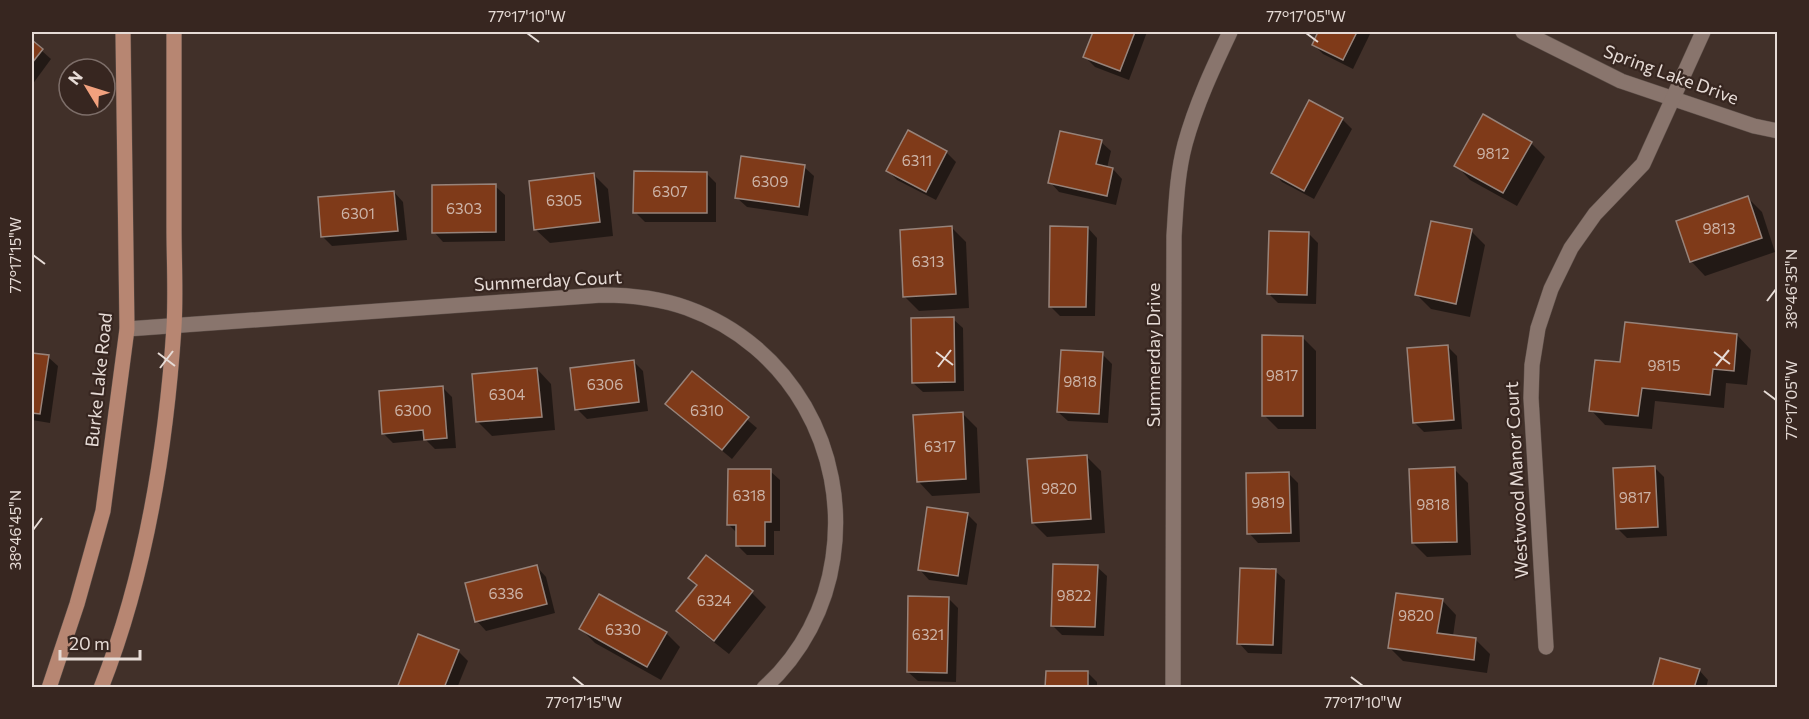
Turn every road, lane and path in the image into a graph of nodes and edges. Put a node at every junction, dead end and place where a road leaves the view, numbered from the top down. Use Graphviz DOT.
graph roads {
  1 [pos="123,32"];
  2 [pos="174,32"];
  3 [pos="1230,32"];
  4 [pos="1523,32"];
  5 [pos="1703,32"];
  6 [pos="1673,99"];
  7 [pos="1778,131"];
  8 [pos="174,326"];
  9 [pos="127,329"];
  10 [pos="1546,647"];
  11 [pos="49,687"];
  12 [pos="101,687"];
  13 [pos="764,687"];
  14 [pos="1173,687"];
  1 -- 9 [label="main road, Burke Lake Road"];
  2 -- 8 [label="main road"];
  3 -- 14 [label="street, Summerday Drive"];
  4 -- 6 [label="street, Spring Lake Drive"];
  5 -- 6 [label="street, Westwood Manor Court"];
  6 -- 7 [label="street, Spring Lake Drive"];
  6 -- 10 [label="street, Westwood Manor Court"];
  8 -- 9 [label="street, Summerday Court"];
  8 -- 12 [label="main road"];
  8 -- 13 [label="street, Summerday Court"];
  9 -- 11 [label="main road, Burke Lake Road"];
}
